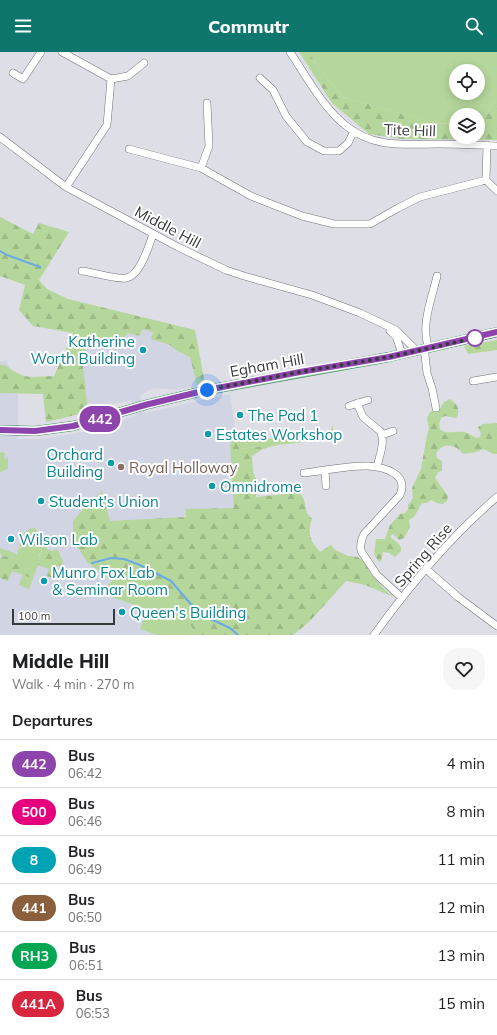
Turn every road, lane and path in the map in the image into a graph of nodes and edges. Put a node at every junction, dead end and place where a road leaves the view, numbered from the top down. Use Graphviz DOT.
graph roads {
  1 [pos="42,52"];
  2 [pos="62,52"];
  3 [pos="290,52"];
  4 [pos="144,63"];
  5 [pos="13,73"];
  6 [pos="260,78"];
  7 [pos="111,79"];
  8 [pos="207,103"];
  9 [pos="354,132"];
  10 [pos="0,137"];
  11 [pos="487,145"];
  12 [pos="497,146"];
  13 [pos="129,149"];
  14 [pos="201,168"];
  15 [pos="486,180"];
  16 [pos="66,187"];
  17 [pos="497,191"];
  18 [pos="153,234"];
  19 [pos="82,271"];
  20 [pos="437,276"];
  21 [pos="385,325"];
  22 [pos="497,332"];
  23 [pos="423,350"];
  24 [pos="402,354"];
  25 [pos="497,377"];
  26 [pos="473,381"];
  27 [pos="368,400"];
  28 [pos="357,403"];
  29 [pos="349,406"];
  30 [pos="436,408"];
  31 [pos="0,430"];
  32 [pos="393,431"];
  33 [pos="382,434"];
  34 [pos="377,467"];
  35 [pos="325,470"];
  36 [pos="304,473"];
  37 [pos="326,486"];
  38 [pos="497,497"];
  39 [pos="426,569"];
  40 [pos="402,598"];
  41 [pos="497,626"];
  42 [pos="374,635"];
  1 -- 5 [label="street"];
  2 -- 7 [label="street"];
  3 -- 9 [label="street, Tite Hill"];
  4 -- 7 [label="street"];
  6 -- 9 [label="street"];
  7 -- 16 [label="street"];
  8 -- 14 [label="street"];
  9 -- 11 [label="street, Tite Hill"];
  10 -- 16 [label="street, Middle Hill"];
  11 -- 12 [label="street, Tite Hill"];
  11 -- 15 [label="street"];
  13 -- 14 [label="street"];
  14 -- 15 [label="street"];
  15 -- 17 [label="street"];
  16 -- 18 [label="street, Middle Hill"];
  18 -- 19 [label="street"];
  18 -- 21 [label="street, Middle Hill"];
  20 -- 23 [label="street"];
  21 -- 23 [label="street, Middle Hill"];
  21 -- 24 [label="street, Middle Hill"];
  22 -- 23 [label="main road, Egham Hill"];
  23 -- 24 [label="main road, Egham Hill"];
  23 -- 30 [label="street"];
  24 -- 31 [label="main road, Egham Hill"];
  25 -- 26 [label="street"];
  27 -- 28 [label="street"];
  28 -- 29 [label="street"];
  28 -- 33 [label="street"];
  32 -- 33 [label="street"];
  33 -- 34 [label="street"];
  34 -- 35 [label="street"];
  34 -- 40 [label="street"];
  35 -- 36 [label="street"];
  35 -- 37 [label="street"];
  38 -- 39 [label="street, Spring Rise"];
  39 -- 40 [label="street, Spring Rise"];
  39 -- 41 [label="street"];
  40 -- 42 [label="street, Spring Rise"];
}
